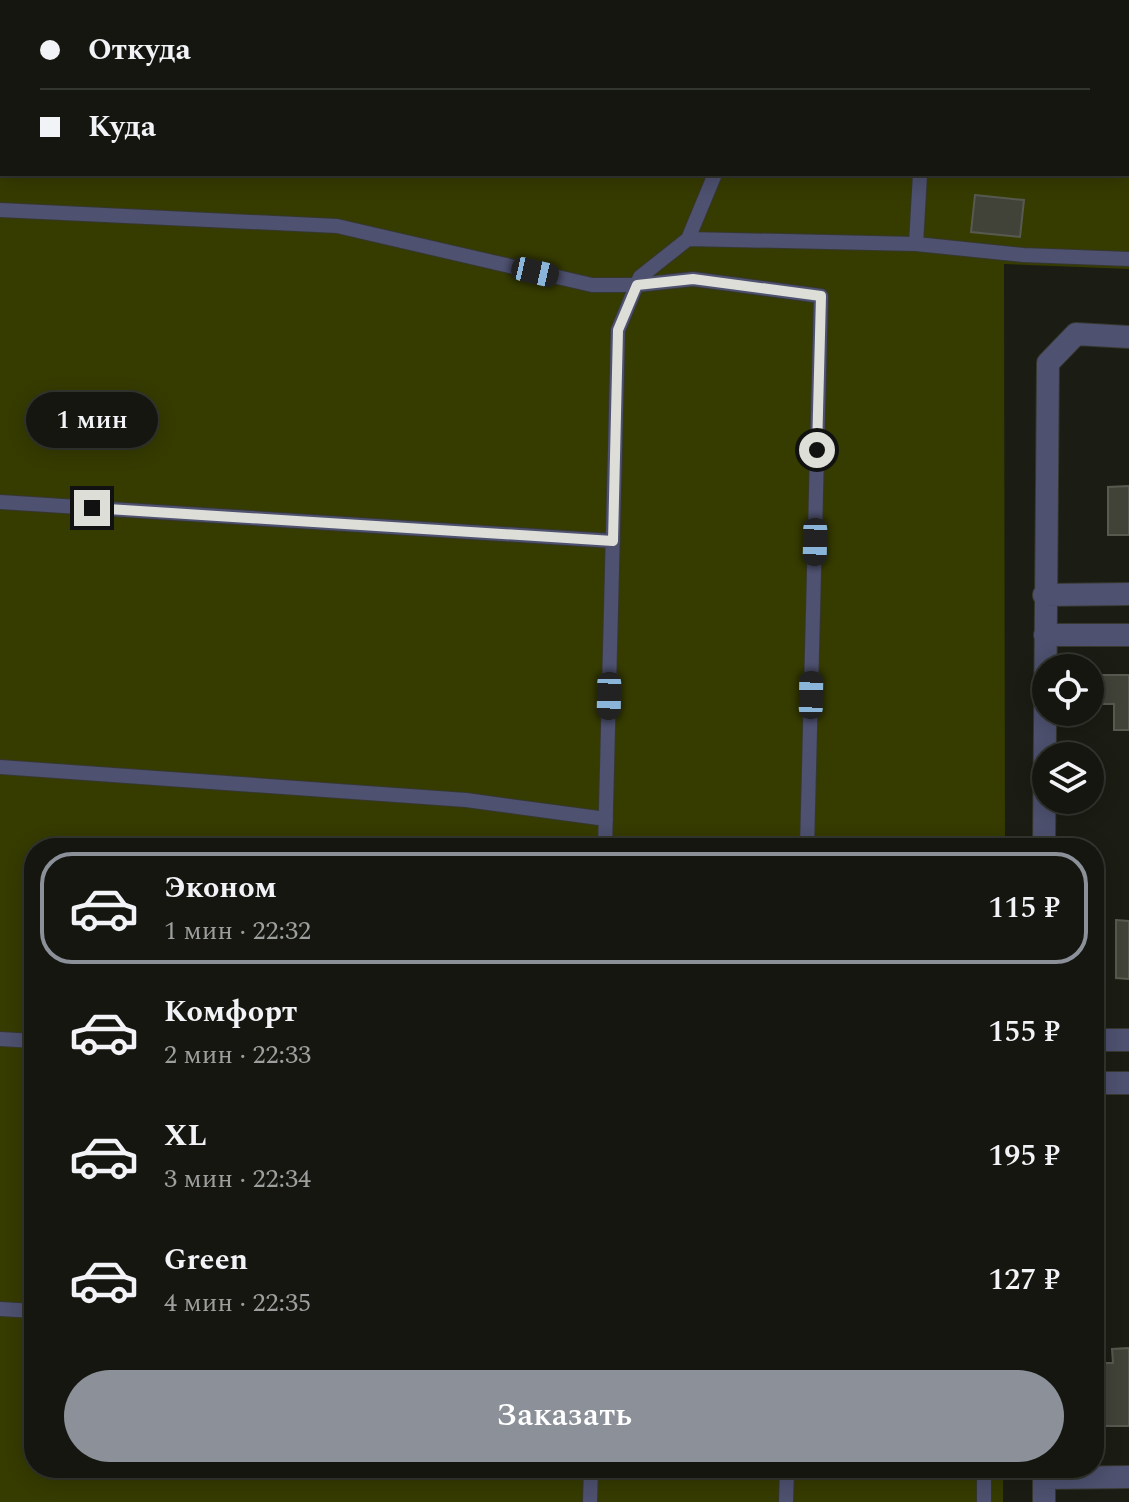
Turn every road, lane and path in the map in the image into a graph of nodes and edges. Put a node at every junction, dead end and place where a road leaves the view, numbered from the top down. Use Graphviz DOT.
graph roads {
  1 [pos="714,176"];
  2 [pos="920,176"];
  3 [pos="0,210"];
  4 [pos="688,239"];
  5 [pos="916,244"];
  6 [pos="1129,259"];
  7 [pos="637,285"];
  8 [pos="1129,337"];
  9 [pos="0,502"];
  10 [pos="613,541"];
  11 [pos="1129,594"];
  12 [pos="1044,595"];
  13 [pos="1045,635"];
  14 [pos="1129,635"];
  15 [pos="0,767"];
  16 [pos="606,819"];
  17 [pos="605,838"];
  18 [pos="807,838"];
  19 [pos="1044,838"];
  20 [pos="0,1039"];
  21 [pos="24,1040"];
  22 [pos="1104,1040"];
  23 [pos="1129,1040"];
  24 [pos="1104,1083"];
  25 [pos="1129,1083"];
  26 [pos="0,1309"];
  27 [pos="24,1310"];
  28 [pos="1104,1476"];
  29 [pos="1129,1477"];
  30 [pos="591,1478"];
  31 [pos="787,1478"];
  32 [pos="984,1478"];
  33 [pos="1044,1478"];
  34 [pos="590,1502"];
  35 [pos="786,1502"];
  36 [pos="984,1502"];
  37 [pos="1044,1502"];
  1 -- 4 [label="lane"];
  2 -- 5 [label="lane"];
  3 -- 7 [label="lane"];
  4 -- 5 [label="lane"];
  4 -- 7 [label="lane"];
  5 -- 6 [label="lane"];
  7 -- 10 [label="lane"];
  7 -- 18 [label="lane"];
  8 -- 12 [label="street"];
  9 -- 10 [label="lane"];
  10 -- 16 [label="lane"];
  11 -- 12 [label="street"];
  12 -- 13 [label="street"];
  13 -- 14 [label="street"];
  13 -- 19 [label="street"];
  15 -- 16 [label="lane"];
  16 -- 17 [label="lane"];
  20 -- 21 [label="lane"];
  22 -- 23 [label="street"];
  24 -- 25 [label="street"];
  26 -- 27 [label="lane"];
  28 -- 29 [label="street"];
  30 -- 34 [label="lane"];
  31 -- 35 [label="lane"];
  32 -- 36 [label="lane"];
  33 -- 37 [label="street"];
}
